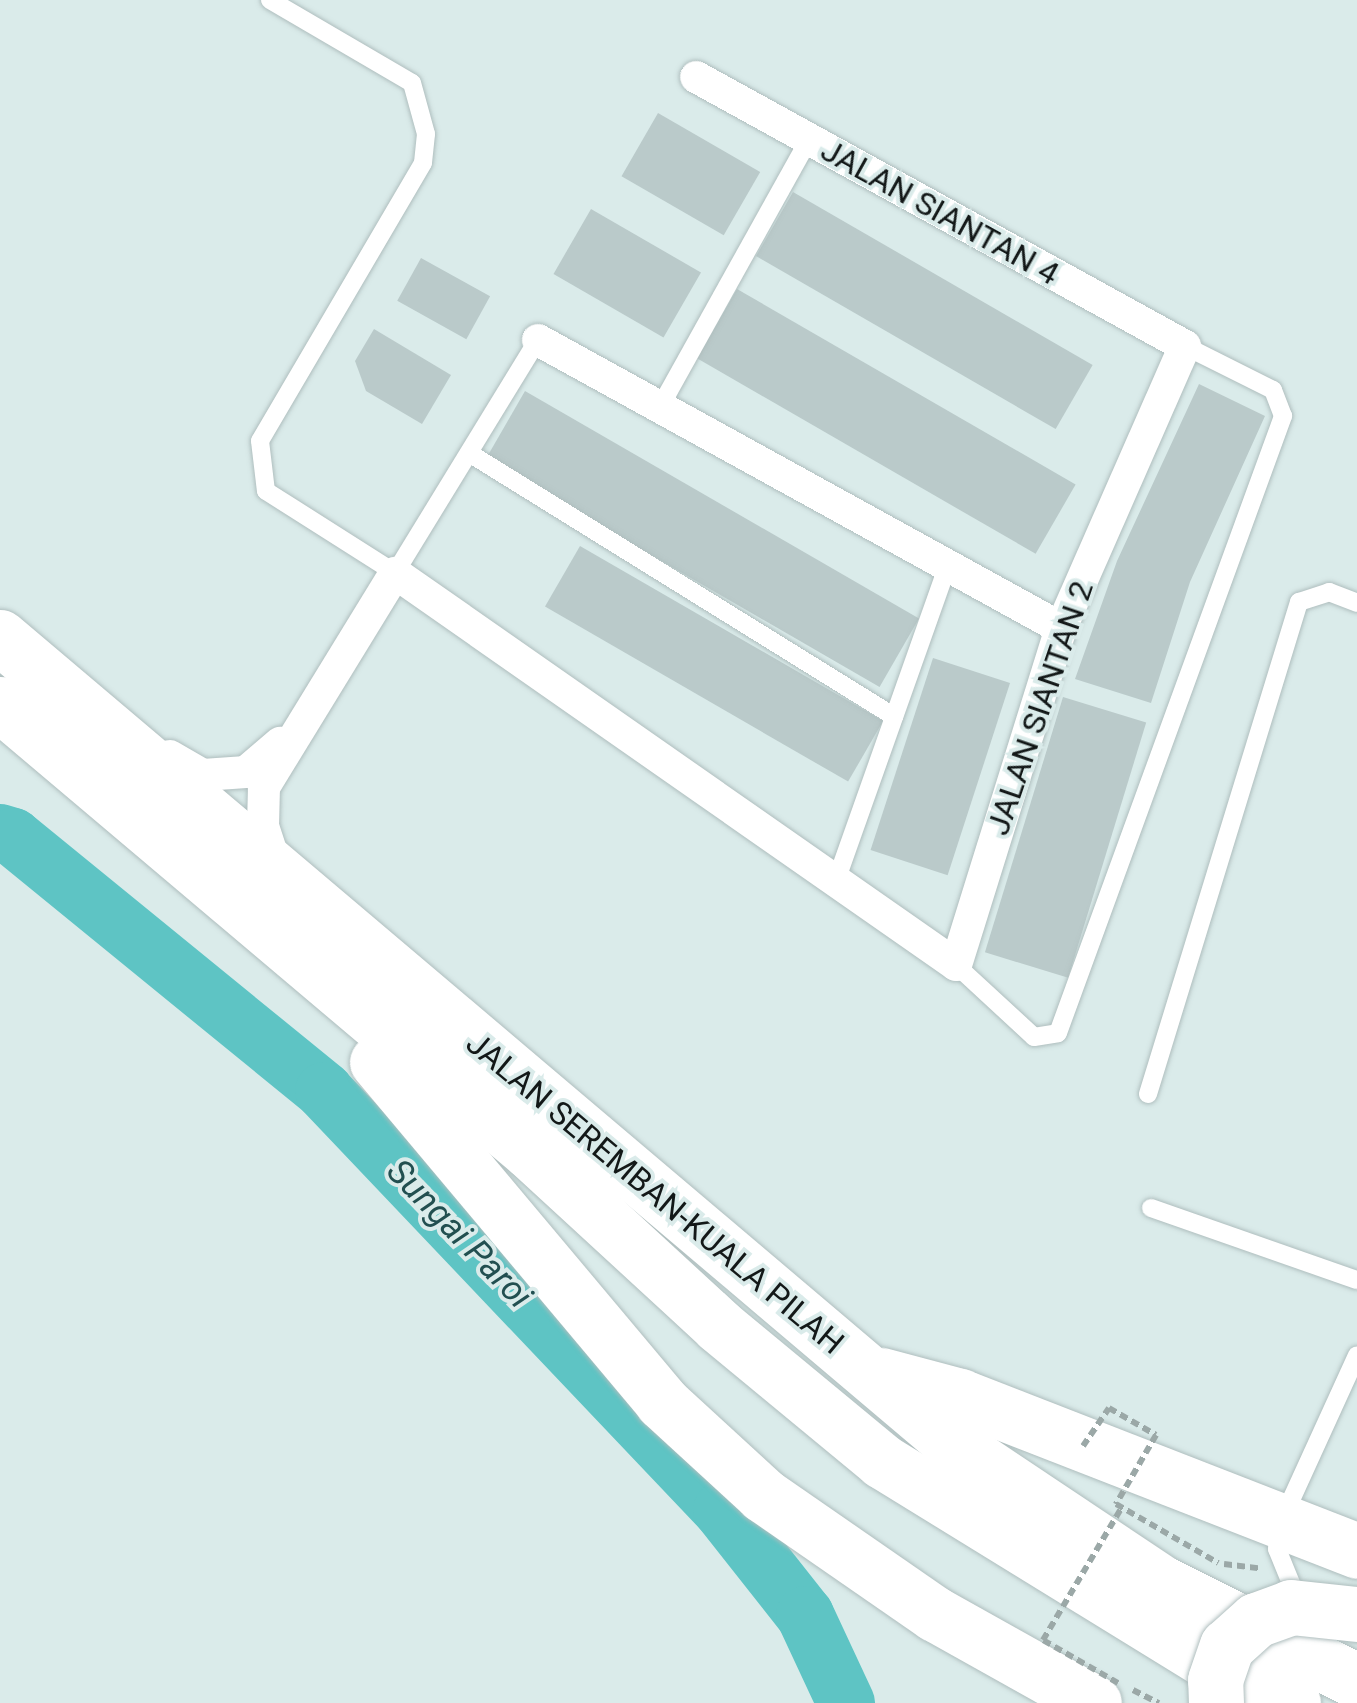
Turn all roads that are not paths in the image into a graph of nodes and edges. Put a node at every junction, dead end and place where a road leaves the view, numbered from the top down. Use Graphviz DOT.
graph roads {
  1 [pos="270,0"];
  2 [pos="696,77"];
  3 [pos="810,139"];
  4 [pos="538,340"];
  5 [pos="1184,346"];
  6 [pos="660,407"];
  7 [pos="469,453"];
  8 [pos="948,565"];
  9 [pos="396,573"];
  10 [pos="1357,602"];
  11 [pos="1061,628"];
  12 [pos="0,635"];
  13 [pos="0,704"];
  14 [pos="894,716"];
  15 [pos="302,724"];
  16 [pos="62,756"];
  17 [pos="280,876"];
  18 [pos="836,881"];
  19 [pos="956,965"];
  20 [pos="1148,1094"];
  21 [pos="1151,1208"];
  22 [pos="1357,1280"];
  23 [pos="1357,1355"];
  24 [pos="868,1372"];
  25 [pos="1282,1547"];
  26 [pos="1357,1552"];
  27 [pos="1341,1649"];
  28 [pos="1106,1693"];
  29 [pos="1216,1703"];
  30 [pos="1294,1703"];
  1 -- 9 [label="lane"];
  2 -- 3 [label="street, JALAN SIANTAN 4"];
  3 -- 5 [label="street, JALAN SIANTAN 4"];
  3 -- 6 [label="lane"];
  4 -- 6 [label="street"];
  4 -- 7 [label="lane"];
  5 -- 11 [label="street, JALAN SIANTAN 2"];
  5 -- 19 [label="lane"];
  6 -- 8 [label="street"];
  7 -- 9 [label="lane"];
  7 -- 14 [label="lane"];
  8 -- 11 [label="street"];
  8 -- 14 [label="lane"];
  9 -- 15 [label="street"];
  9 -- 18 [label="street"];
  10 -- 20 [label="lane"];
  11 -- 19 [label="street, JALAN SIANTAN 2"];
  12 -- 15 [label="street"];
  12 -- 17 [label="highway, JALAN SEREMBAN-KUALA PILAH"];
  13 -- 16 [label="highway, JALAN SEREMBAN-KUALA PILAH"];
  14 -- 18 [label="lane"];
  15 -- 17 [label="street"];
  16 -- 28 [label="highway"];
  16 -- 30 [label="highway, JALAN SEREMBAN-KUALA PILAH"];
  17 -- 24 [label="highway, JALAN SEREMBAN-KUALA PILAH"];
  18 -- 19 [label="street"];
  21 -- 22 [label="lane"];
  23 -- 25 [label="lane"];
  24 -- 25 [label="highway"];
  24 -- 27 [label="highway, JALAN SEREMBAN-KUALA PILAH"];
  25 -- 26 [label="highway"];
  25 -- 27 [label="lane"];
  27 -- 29 [label="highway, bridge"];
}
